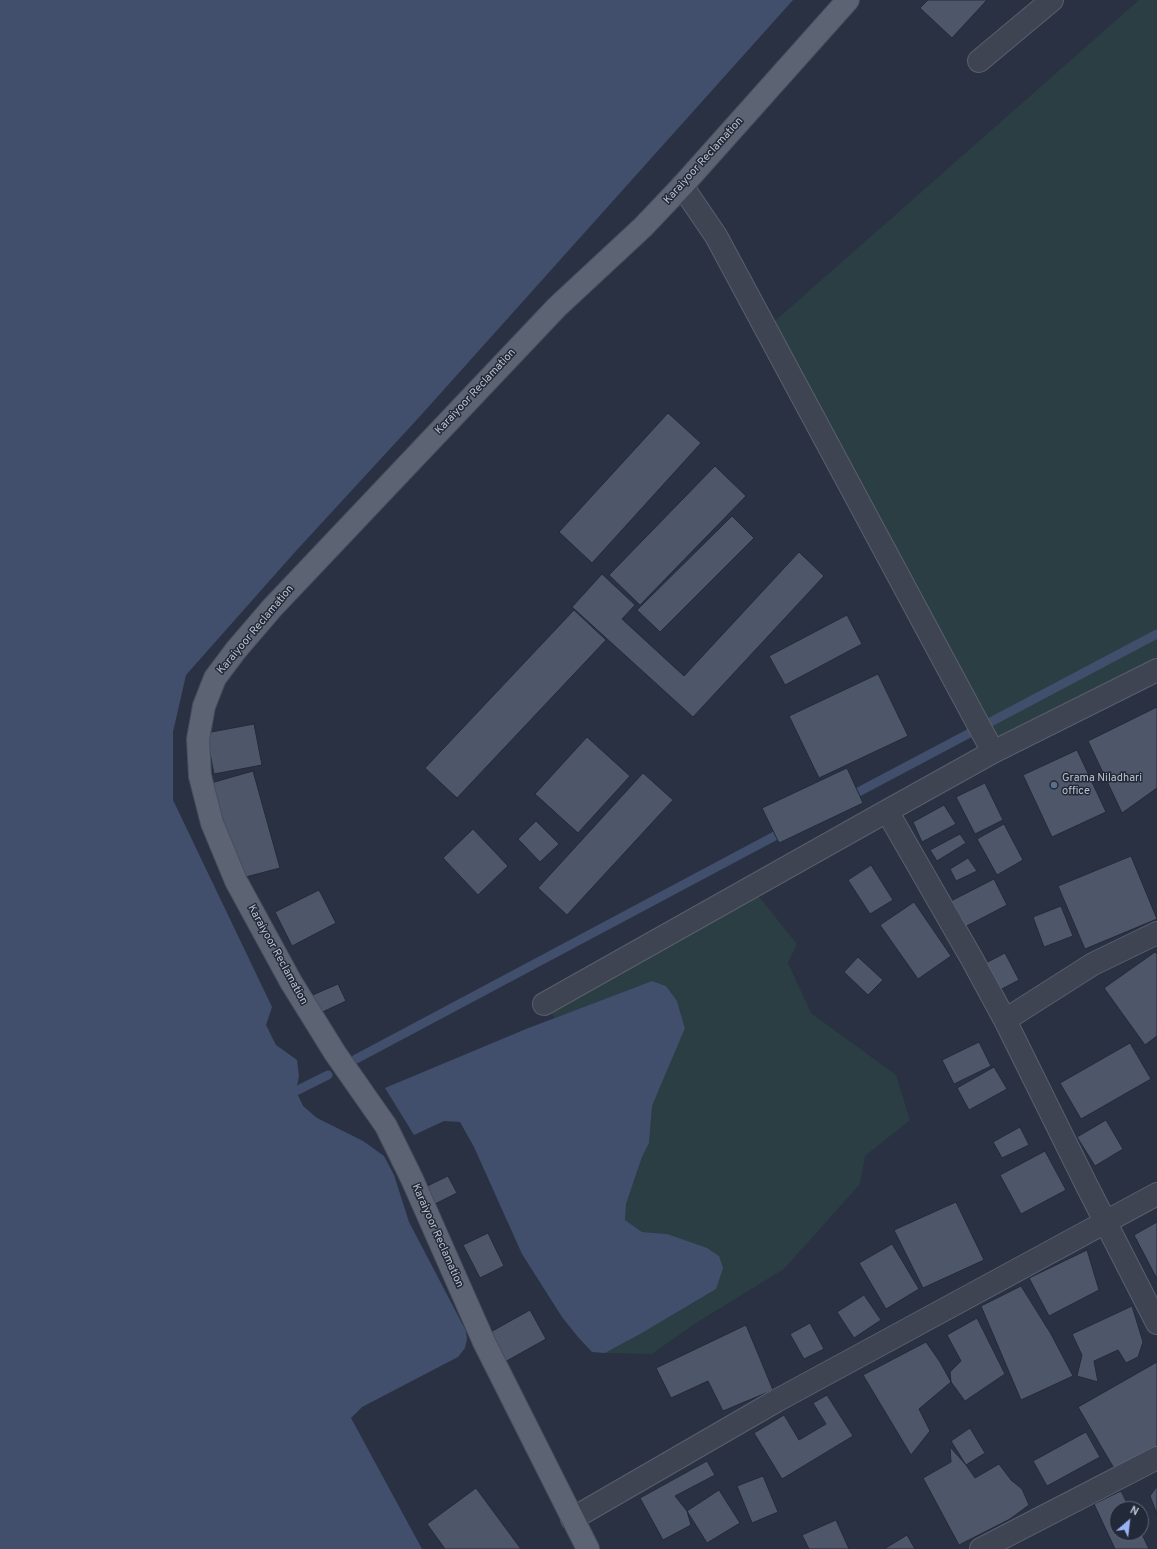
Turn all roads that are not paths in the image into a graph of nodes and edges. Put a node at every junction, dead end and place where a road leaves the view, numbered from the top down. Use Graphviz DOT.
graph roads {
  1 [pos="848,0"];
  2 [pos="1052,0"];
  3 [pos="979,62"];
  4 [pos="682,186"];
  5 [pos="1157,670"];
  6 [pos="993,752"];
  7 [pos="887,811"];
  8 [pos="1157,933"];
  9 [pos="544,1004"];
  10 [pos="1005,1020"];
  11 [pos="1157,1194"];
  12 [pos="1105,1222"];
  13 [pos="1157,1323"];
  14 [pos="1157,1458"];
  15 [pos="572,1519"];
  16 [pos="588,1549"];
  17 [pos="981,1549"];
  1 -- 4 [label="main road, Karaiyoor Reclamation"];
  2 -- 3 [label="street"];
  4 -- 6 [label="street"];
  4 -- 15 [label="main road, Karaiyoor Reclamation"];
  5 -- 6 [label="street"];
  6 -- 7 [label="street"];
  7 -- 9 [label="street"];
  7 -- 10 [label="street"];
  8 -- 10 [label="street"];
  10 -- 12 [label="street"];
  11 -- 12 [label="street"];
  12 -- 13 [label="street"];
  12 -- 15 [label="street"];
  14 -- 17 [label="street"];
  15 -- 16 [label="main road, Karaiyoor Reclamation"];
}
